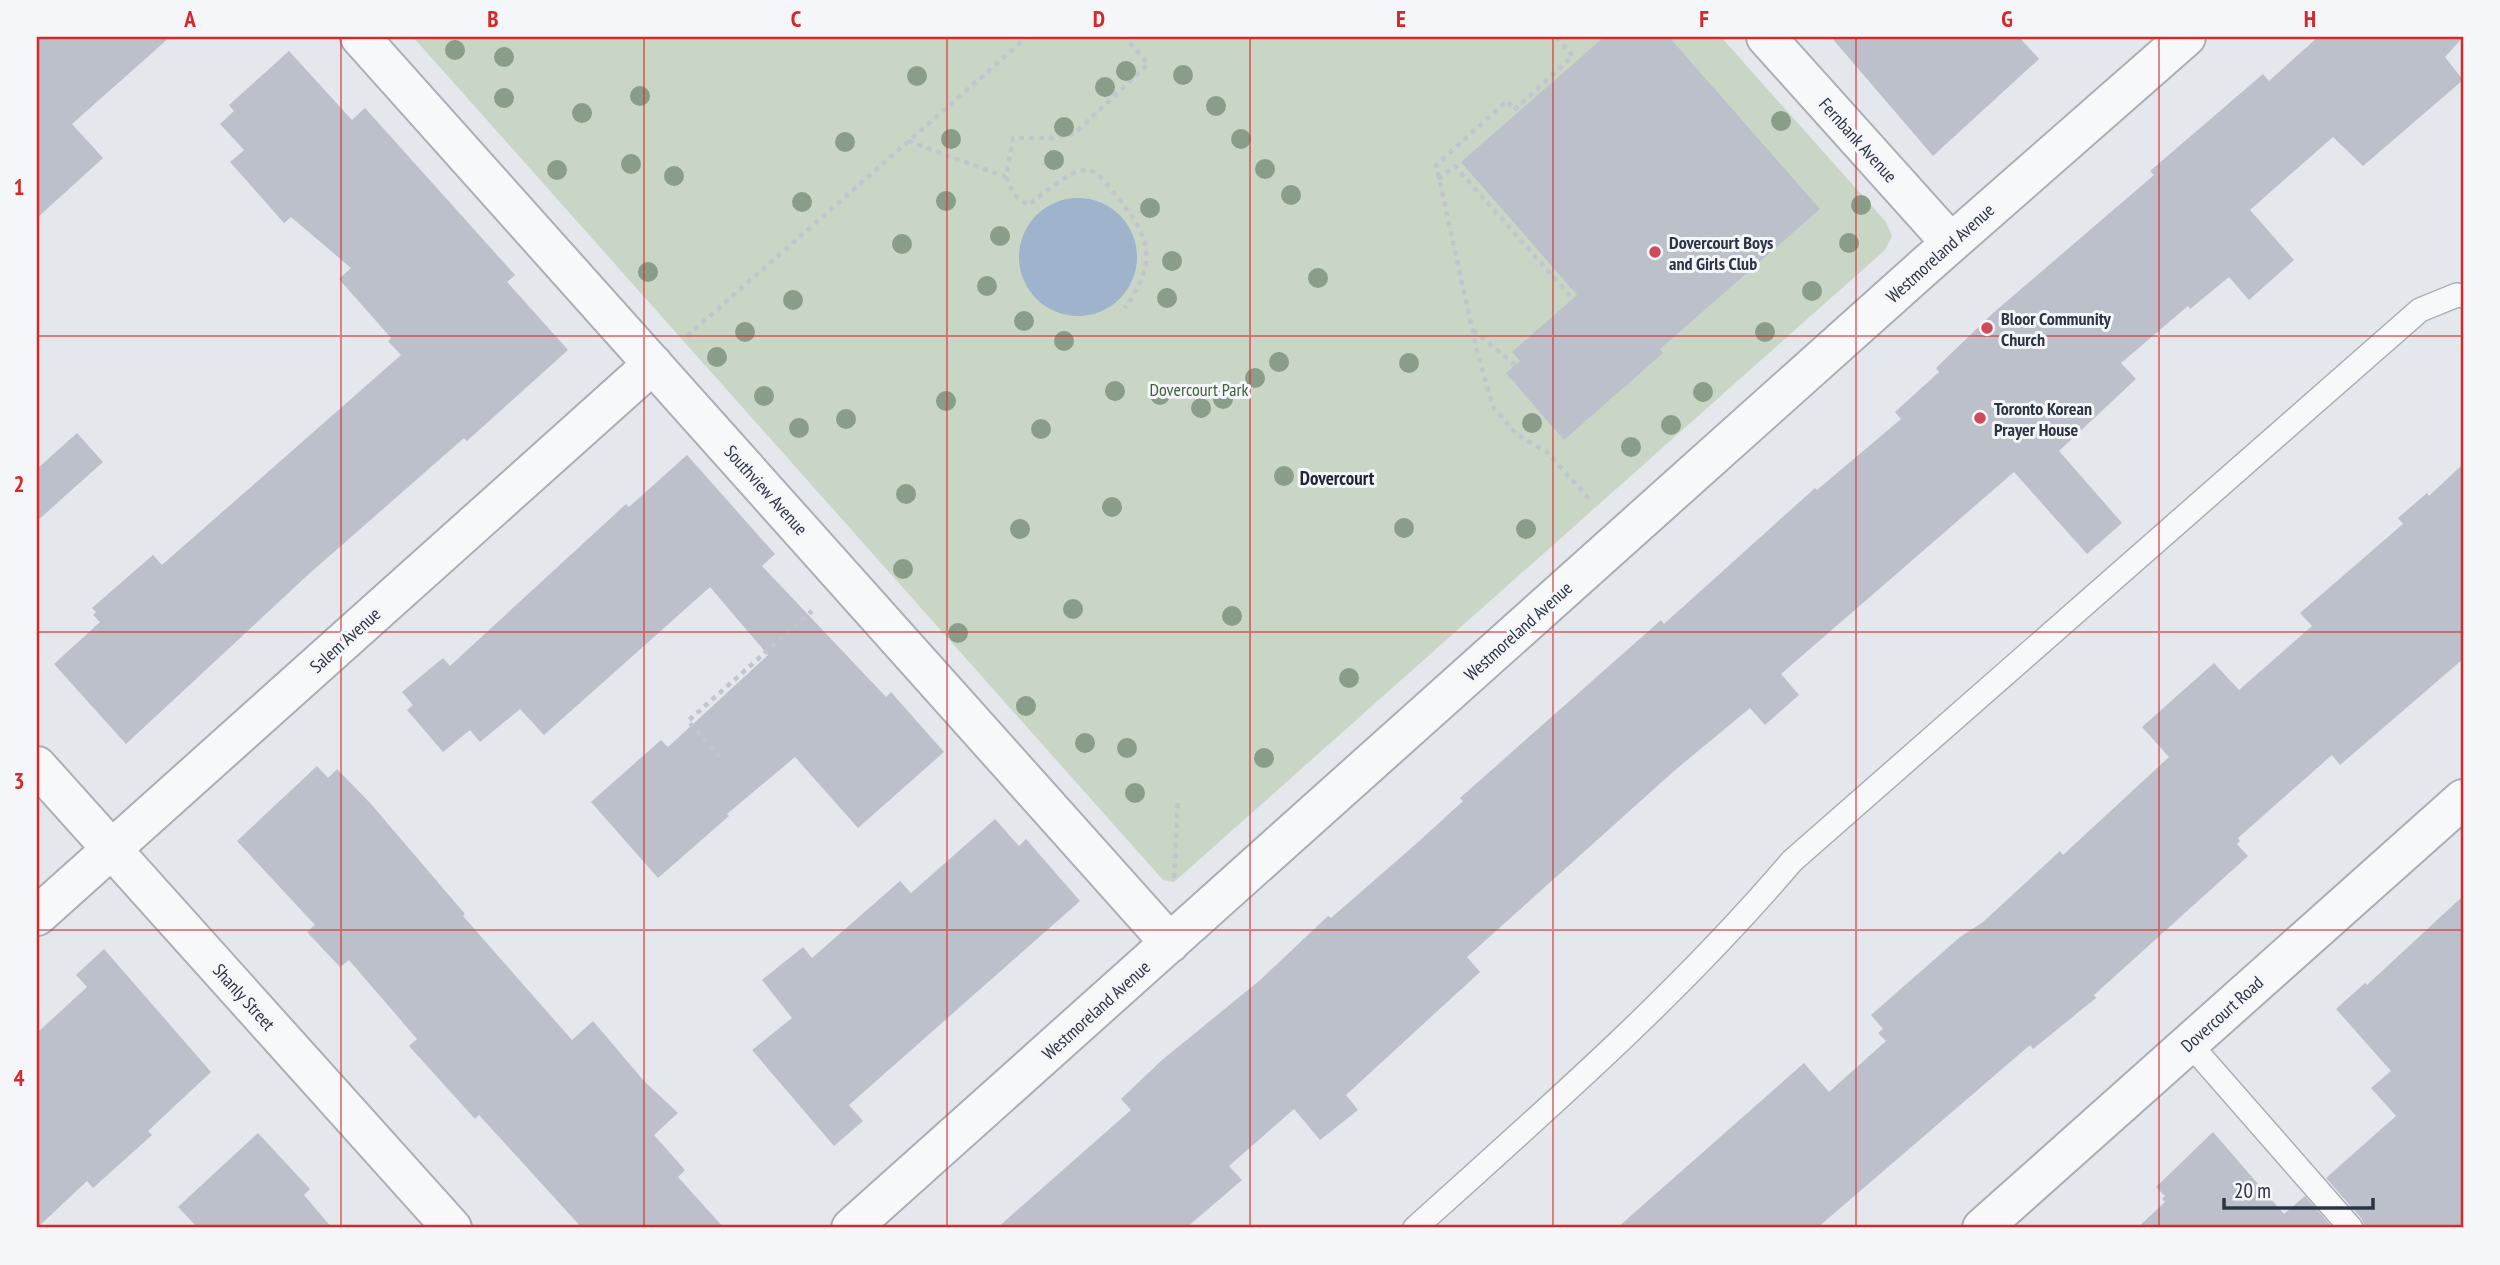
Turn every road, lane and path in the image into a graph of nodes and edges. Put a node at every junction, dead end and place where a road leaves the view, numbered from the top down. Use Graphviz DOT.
graph roads {
  1 [pos="360,37"];
  2 [pos="1027,37"];
  3 [pos="1125,37"];
  4 [pos="1556,37"];
  5 [pos="1766,37"];
  6 [pos="2186,37"];
  7 [pos="908,141"];
  8 [pos="1006,177"];
  9 [pos="1438,179"];
  10 [pos="1951,243"];
  11 [pos="1570,296"];
  12 [pos="2463,296"];
  13 [pos="1125,308"];
  14 [pos="1473,329"];
  15 [pos="666,354"];
  16 [pos="1515,365"];
  17 [pos="1593,503"];
  18 [pos="816,607"];
  19 [pos="720,757"];
  20 [pos="37,766"];
  21 [pos="1178,798"];
  22 [pos="2463,799"];
  23 [pos="112,848"];
  24 [pos="1173,892"];
  25 [pos="37,916"];
  26 [pos="1170,943"];
  27 [pos="2189,1043"];
  28 [pos="452,1228"];
  29 [pos="851,1228"];
  30 [pos="1415,1228"];
  31 [pos="1982,1228"];
  32 [pos="2351,1228"];
  1 -- 15 [label="street, Southview Avenue"];
  2 -- 7 [label="path"];
  3 -- 8 [label="path"];
  4 -- 9 [label="path"];
  5 -- 10 [label="street, Fernbank Avenue"];
  6 -- 10 [label="street, Westmoreland Avenue"];
  7 -- 8 [label="path"];
  7 -- 15 [label="path"];
  8 -- 13 [label="path"];
  9 -- 11 [label="path"];
  9 -- 14 [label="path"];
  10 -- 26 [label="street, Westmoreland Avenue"];
  12 -- 30 [label="lane"];
  14 -- 16 [label="path"];
  14 -- 17 [label="path"];
  15 -- 23 [label="street, Salem Avenue"];
  15 -- 26 [label="street, Southview Avenue"];
  18 -- 19 [label="path"];
  20 -- 23 [label="street, Shanly Street"];
  21 -- 24 [label="path"];
  22 -- 27 [label="street, Dovercourt Road"];
  23 -- 25 [label="street, Salem Avenue"];
  23 -- 28 [label="street, Shanly Street"];
  26 -- 29 [label="street, Westmoreland Avenue"];
  27 -- 31 [label="street, Dovercourt Road"];
  27 -- 32 [label="lane"];
}
